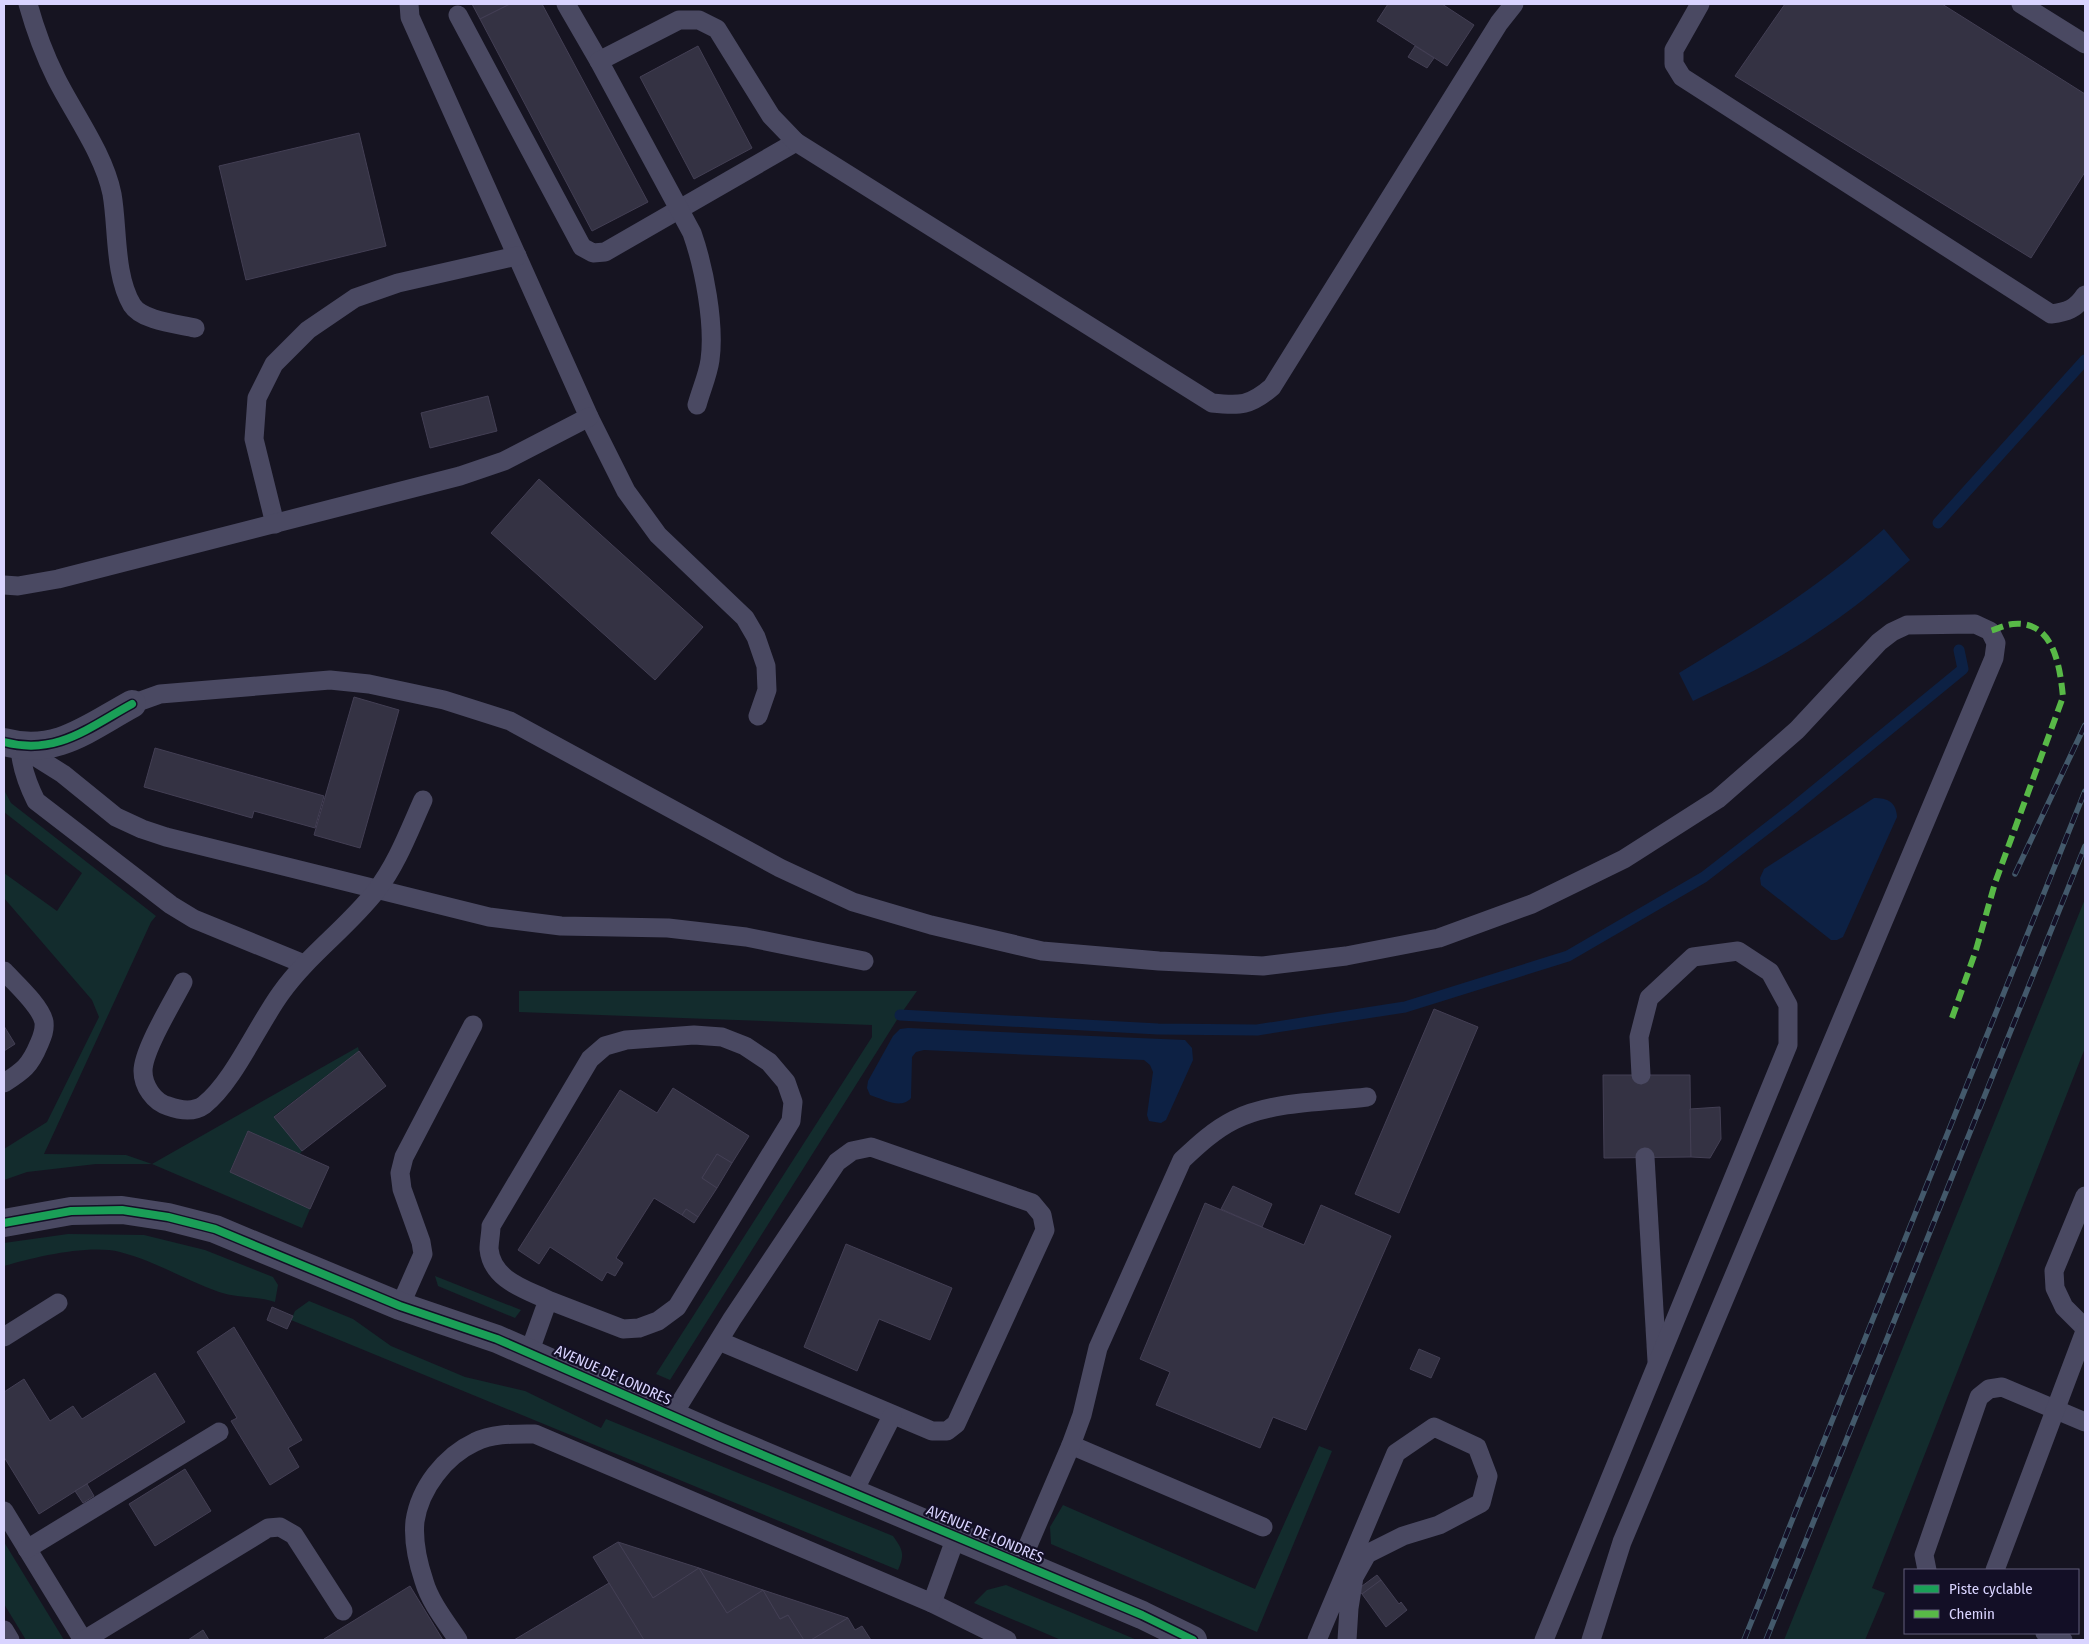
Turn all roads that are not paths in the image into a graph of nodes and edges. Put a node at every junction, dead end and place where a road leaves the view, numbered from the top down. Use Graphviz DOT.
graph roads {
  1 [pos="28,4"];
  2 [pos="409,4"];
  3 [pos="566,4"];
  4 [pos="1514,4"];
  5 [pos="1700,4"];
  6 [pos="2021,4"];
  7 [pos="458,15"];
  8 [pos="2085,44"];
  9 [pos="599,61"];
  10 [pos="796,142"];
  11 [pos="679,210"];
  12 [pos="517,256"];
  13 [pos="2085,295"];
  14 [pos="195,328"];
  15 [pos="697,405"];
  16 [pos="589,417"];
  17 [pos="275,524"];
  18 [pos="4,584"];
  19 [pos="132,704"];
  20 [pos="758,716"];
  21 [pos="12,744"];
  22 [pos="423,800"];
  23 [pos="377,890"];
  24 [pos="864,961"];
  25 [pos="304,964"];
  26 [pos="4,971"];
  27 [pos="183,982"];
  28 [pos="473,1025"];
  29 [pos="1641,1075"];
  30 [pos="4,1083"];
  31 [pos="1367,1097"];
  32 [pos="1645,1158"];
  33 [pos="2085,1196"];
  34 [pos="4,1223"];
  35 [pos="548,1300"];
  36 [pos="58,1302"];
  37 [pos="400,1306"];
  38 [pos="2085,1330"];
  39 [pos="4,1337"];
  40 [pos="719,1341"];
  41 [pos="529,1353"];
  42 [pos="1657,1366"];
  43 [pos="2055,1410"];
  44 [pos="672,1416"];
  45 [pos="892,1416"];
  46 [pos="2085,1422"];
  47 [pos="220,1432"];
  48 [pos="1071,1445"];
  49 [pos="853,1493"];
  50 [pos="4,1511"];
  51 [pos="1263,1527"];
  52 [pos="956,1537"];
  53 [pos="27,1549"];
  54 [pos="1020,1564"];
  55 [pos="1927,1569"];
  56 [pos="1995,1569"];
  57 [pos="932,1603"];
  58 [pos="343,1611"];
  59 [pos="4,1630"];
  60 [pos="2047,1634"];
  61 [pos="10,1640"];
  62 [pos="83,1640"];
  63 [pos="458,1640"];
  64 [pos="1007,1640"];
  65 [pos="1193,1640"];
  66 [pos="1317,1640"];
  67 [pos="1347,1640"];
  68 [pos="1544,1640"];
  69 [pos="1591,1640"];
  70 [pos="2062,1640"];
  1 -- 14 [label="lane"];
  2 -- 12 [label="lane"];
  3 -- 9 [label="lane"];
  4 -- 10 [label="lane"];
  5 -- 13 [label="lane"];
  6 -- 8 [label="lane"];
  7 -- 11 [label="lane"];
  9 -- 10 [label="lane"];
  9 -- 11 [label="lane"];
  10 -- 11 [label="lane"];
  11 -- 15 [label="lane"];
  12 -- 16 [label="lane"];
  12 -- 17 [label="lane"];
  16 -- 17 [label="lane"];
  16 -- 20 [label="lane"];
  17 -- 18 [label="lane"];
  19 -- 21 [label="street"];
  19 -- 69 [label="lane"];
  21 -- 23 [label="lane"];
  21 -- 25 [label="lane"];
  22 -- 23 [label="lane"];
  23 -- 24 [label="lane"];
  23 -- 25 [label="lane"];
  25 -- 27 [label="lane"];
  26 -- 30 [label="lane"];
  28 -- 37 [label="lane"];
  29 -- 42 [label="lane"];
  31 -- 48 [label="lane"];
  32 -- 42 [label="lane"];
  33 -- 38 [label="lane"];
  34 -- 37 [label="street, AVENUE DE LONDRES"];
  35 -- 35 [label="lane"];
  35 -- 41 [label="lane"];
  36 -- 39 [label="lane"];
  37 -- 41 [label="street, AVENUE DE LONDRES"];
  38 -- 43 [label="lane"];
  40 -- 44 [label="lane"];
  40 -- 45 [label="lane"];
  40 -- 45 [label="lane"];
  41 -- 44 [label="street, AVENUE DE LONDRES"];
  42 -- 68 [label="lane"];
  43 -- 46 [label="lane"];
  43 -- 55 [label="lane"];
  43 -- 56 [label="lane"];
  44 -- 49 [label="street, AVENUE DE LONDRES"];
  45 -- 49 [label="lane"];
  47 -- 53 [label="lane"];
  48 -- 51 [label="lane"];
  48 -- 54 [label="lane"];
  49 -- 52 [label="street, AVENUE DE LONDRES"];
  50 -- 53 [label="lane"];
  52 -- 54 [label="street, AVENUE DE LONDRES"];
  52 -- 57 [label="lane"];
  53 -- 62 [label="lane"];
  54 -- 65 [label="street, AVENUE DE LONDRES"];
  57 -- 63 [label="lane"];
  57 -- 64 [label="lane"];
  58 -- 62 [label="lane"];
  59 -- 61 [label="lane"];
  60 -- 70 [label="lane"];
  66 -- 67 [label="lane"];
}
